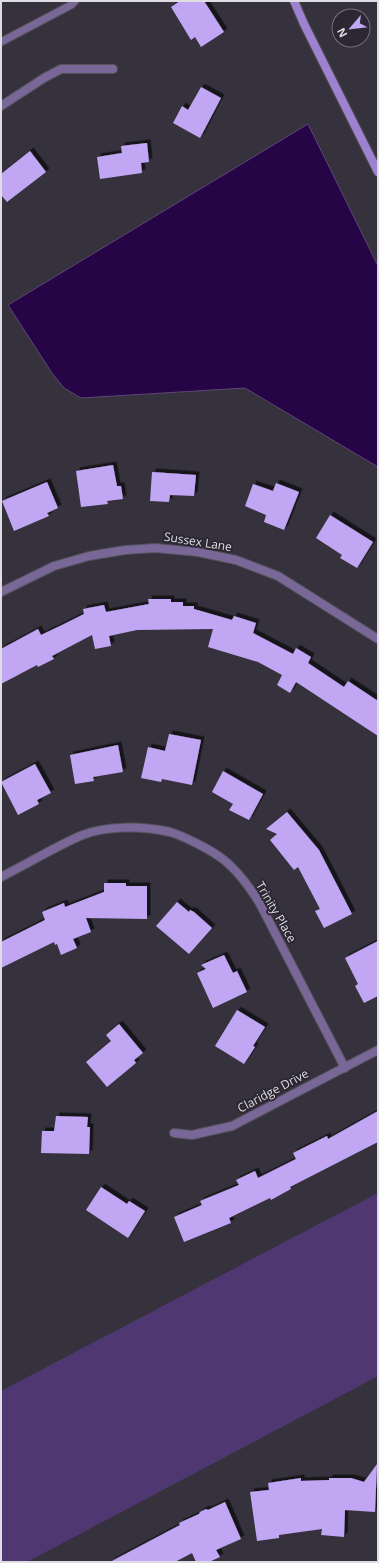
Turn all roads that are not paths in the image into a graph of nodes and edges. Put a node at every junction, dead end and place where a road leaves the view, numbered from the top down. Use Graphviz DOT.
graph roads {
  1 [pos="75,1"];
  2 [pos="294,1"];
  3 [pos="4,41"];
  4 [pos="113,69"];
  5 [pos="1,106"];
  6 [pos="378,172"];
  7 [pos="1,592"];
  8 [pos="378,639"];
  9 [pos="1,877"];
  10 [pos="378,1050"];
  11 [pos="345,1068"];
  12 [pos="174,1133"];
  1 -- 3 [label="lane"];
  2 -- 6 [label="main road"];
  4 -- 5 [label="street"];
  7 -- 8 [label="street, Sussex Lane"];
  9 -- 11 [label="street, Trinity Place"];
  10 -- 11 [label="street, Claridge Drive"];
  11 -- 12 [label="street, Claridge Drive"];
}
